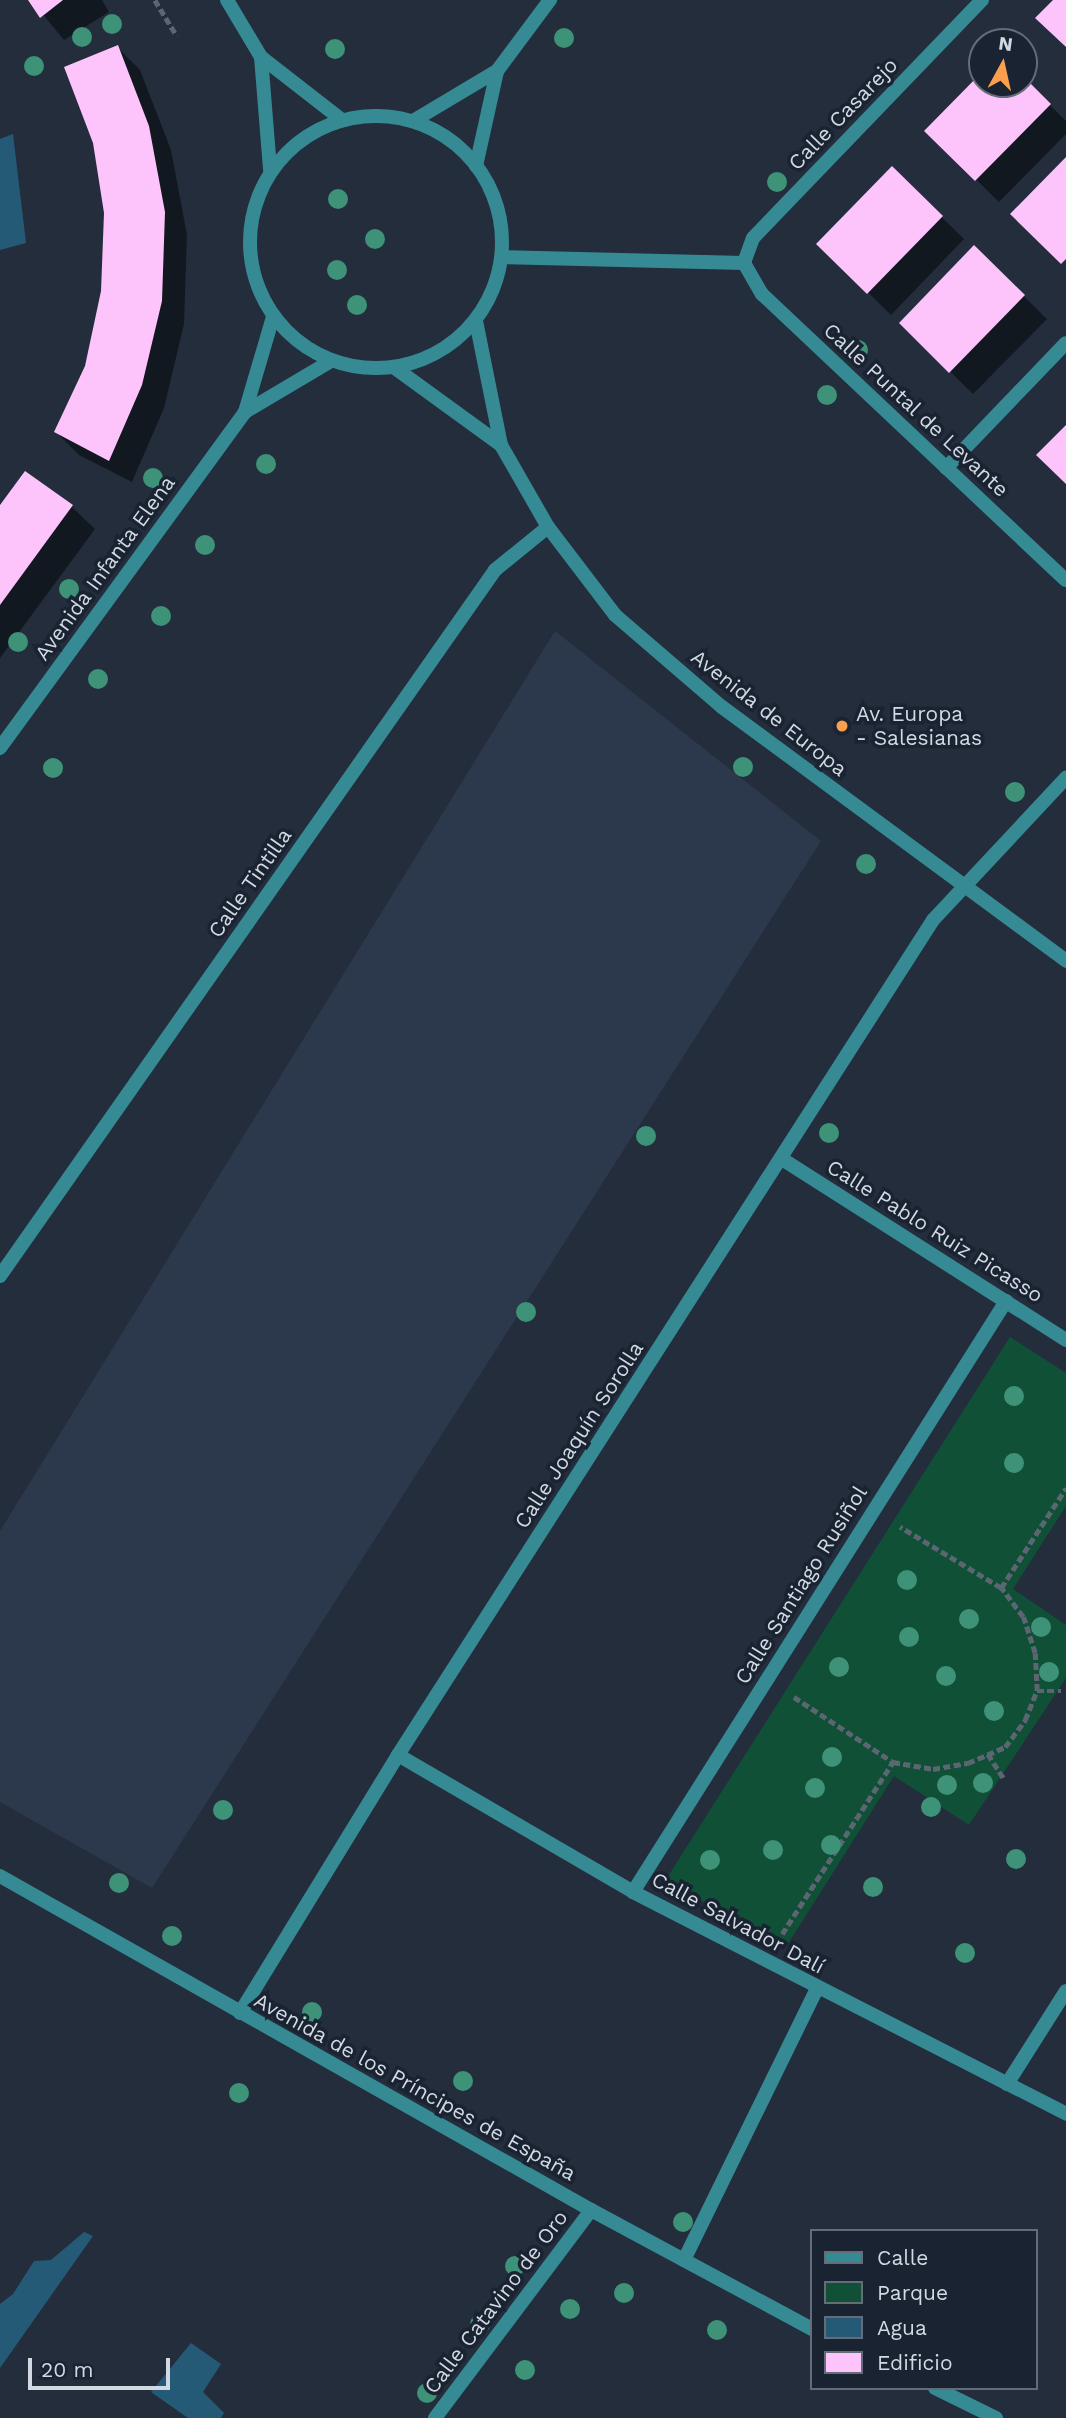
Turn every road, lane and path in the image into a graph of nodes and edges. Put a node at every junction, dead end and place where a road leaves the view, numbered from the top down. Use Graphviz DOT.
graph roads {
  1 [pos="155,0"];
  2 [pos="227,0"];
  3 [pos="550,0"];
  4 [pos="982,0"];
  5 [pos="177,36"];
  6 [pos="261,57"];
  7 [pos="497,71"];
  8 [pos="342,120"];
  9 [pos="413,121"];
  10 [pos="476,166"];
  11 [pos="270,170"];
  12 [pos="502,257"];
  13 [pos="744,263"];
  14 [pos="273,317"];
  15 [pos="476,321"];
  16 [pos="1066,343"];
  17 [pos="331,361"];
  18 [pos="395,368"];
  19 [pos="245,412"];
  20 [pos="501,445"];
  21 [pos="946,468"];
  22 [pos="548,527"];
  23 [pos="1066,580"];
  24 [pos="0,748"];
  25 [pos="1066,778"];
  26 [pos="962,887"];
  27 [pos="1066,961"];
  28 [pos="782,1159"];
  29 [pos="0,1276"];
  30 [pos="1006,1301"];
  31 [pos="1066,1340"];
  32 [pos="1066,1488"];
  33 [pos="873,1510"];
  34 [pos="1001,1588"];
  35 [pos="766,1680"];
  36 [pos="1037,1690"];
  37 [pos="1061,1691"];
  38 [pos="988,1754"];
  39 [pos="398,1755"];
  40 [pos="893,1762"];
  41 [pos="1004,1779"];
  42 [pos="0,1876"];
  43 [pos="633,1892"];
  44 [pos="765,1962"];
  45 [pos="817,1988"];
  46 [pos="1066,1991"];
  47 [pos="240,2013"];
  48 [pos="1007,2084"];
  49 [pos="1066,2114"];
  50 [pos="592,2210"];
  51 [pos="684,2260"];
  52 [pos="810,2328"];
  53 [pos="939,2390"];
  54 [pos="435,2418"];
  55 [pos="996,2418"];
  1 -- 5 [label="path"];
  2 -- 6 [label="street"];
  3 -- 7 [label="street"];
  4 -- 13 [label="street, Calle Casarejo"];
  6 -- 8 [label="street"];
  6 -- 11 [label="street"];
  7 -- 9 [label="street"];
  7 -- 10 [label="street"];
  8 -- 9 [label="street"];
  8 -- 11 [label="street"];
  9 -- 10 [label="street"];
  10 -- 12 [label="street"];
  11 -- 14 [label="street"];
  12 -- 13 [label="street"];
  12 -- 15 [label="street"];
  13 -- 21 [label="street, Calle Puntal de Levante"];
  14 -- 17 [label="street"];
  14 -- 19 [label="street, Avenida Infanta Elena"];
  15 -- 18 [label="street"];
  15 -- 20 [label="street, Avenida de Europa"];
  16 -- 21 [label="street"];
  17 -- 18 [label="street"];
  17 -- 19 [label="street, Avenida Infanta Elena"];
  18 -- 20 [label="street, Avenida de Europa"];
  19 -- 24 [label="street, Avenida Infanta Elena"];
  20 -- 22 [label="street, Avenida de Europa"];
  21 -- 23 [label="street, Calle Puntal de Levante"];
  22 -- 26 [label="street, Avenida de Europa"];
  22 -- 29 [label="street, Calle Tintilla"];
  25 -- 26 [label="street, Calle Joaquín Sorolla"];
  26 -- 27 [label="street, Avenida de Europa"];
  26 -- 28 [label="street, Calle Joaquín Sorolla"];
  28 -- 30 [label="street, Calle Pablo Ruiz Picasso"];
  28 -- 39 [label="street, Calle Joaquín Sorolla"];
  30 -- 31 [label="street, Calle Pablo Ruiz Picasso"];
  30 -- 33 [label="street, Calle Santiago Rusiñol"];
  32 -- 34 [label="path"];
  33 -- 34 [label="path"];
  33 -- 35 [label="street, Calle Santiago Rusiñol"];
  34 -- 36 [label="path"];
  35 -- 40 [label="path"];
  35 -- 43 [label="street, Calle Santiago Rusiñol"];
  36 -- 37 [label="path"];
  36 -- 38 [label="path"];
  38 -- 40 [label="path"];
  38 -- 41 [label="path"];
  39 -- 43 [label="street, Calle Salvador Dalí"];
  39 -- 47 [label="street, Calle Joaquín Sorolla"];
  40 -- 44 [label="path"];
  42 -- 47 [label="street, Avenida de los Príncipes de España"];
  43 -- 44 [label="street, Calle Salvador Dalí"];
  44 -- 45 [label="street, Calle Salvador Dalí"];
  45 -- 48 [label="street, Calle Salvador Dalí"];
  45 -- 51 [label="street"];
  46 -- 48 [label="street"];
  47 -- 50 [label="street, Avenida de los Príncipes de España"];
  48 -- 49 [label="street, Calle Salvador Dalí"];
  50 -- 51 [label="street, Avenida de los Príncipes de España"];
  50 -- 54 [label="street, Calle Catavino de Oro"];
  51 -- 52 [label="street, Avenida de los Príncipes de España"];
  53 -- 55 [label="street"];
}
